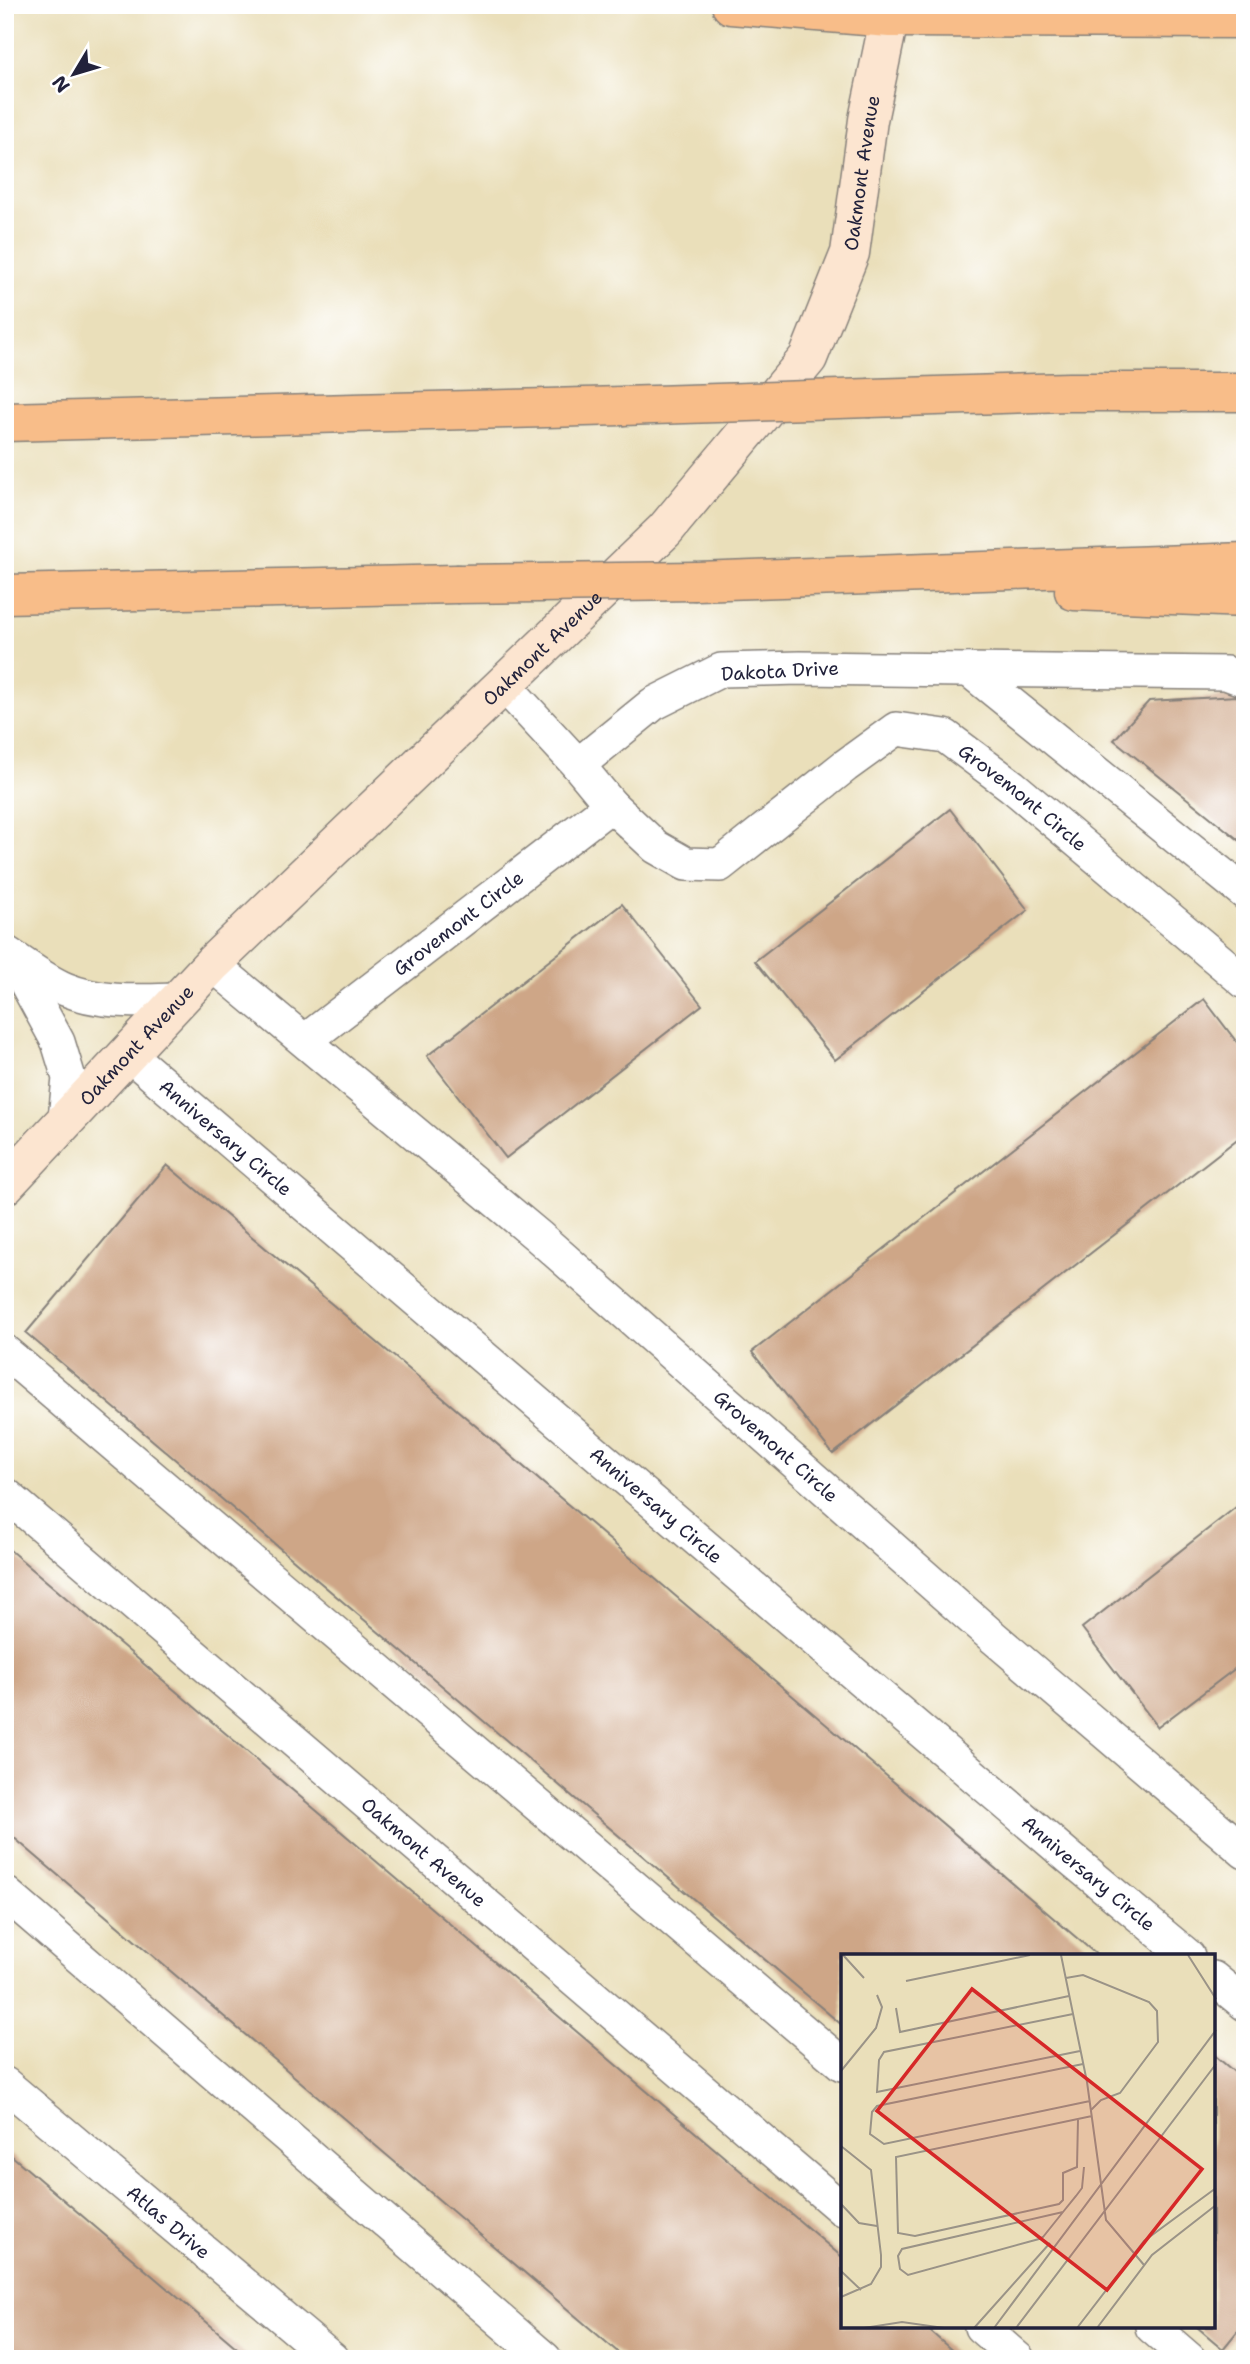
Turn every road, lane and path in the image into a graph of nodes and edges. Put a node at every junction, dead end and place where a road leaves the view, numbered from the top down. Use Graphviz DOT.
graph roads {
  1 [pos="731,5"];
  2 [pos="891,12"];
  3 [pos="1245,19"];
  4 [pos="1245,392"];
  5 [pos="5,422"];
  6 [pos="1245,562"];
  7 [pos="747,579"];
  8 [pos="5,594"];
  9 [pos="1245,598"];
  10 [pos="969,670"];
  11 [pos="1245,680"];
  12 [pos="503,685"];
  13 [pos="578,765"];
  14 [pos="611,805"];
  15 [pos="1245,893"];
  16 [pos="8,954"];
  17 [pos="212,964"];
  18 [pos="1245,982"];
  19 [pos="178,1000"];
  20 [pos="306,1041"];
  21 [pos="127,1053"];
  22 [pos="65,1119"];
  23 [pos="5,1185"];
  24 [pos="5,1352"];
  25 [pos="5,1494"];
  26 [pos="1245,1852"];
  27 [pos="5,1893"];
  28 [pos="1186,1954"];
  29 [pos="1215,1980"];
  30 [pos="1245,2004"];
  31 [pos="841,2063"];
  32 [pos="5,2084"];
  33 [pos="841,2208"];
  34 [pos="983,2329"];
  35 [pos="1154,2329"];
  36 [pos="332,2359"];
  37 [pos="545,2359"];
  38 [pos="1017,2359"];
  39 [pos="1189,2359"];
  1 -- 2 [label="main road"];
  2 -- 3 [label="main road"];
  2 -- 12 [label="street, Oakmont Avenue"];
  4 -- 5 [label="main road, bridge"];
  6 -- 7 [label="main road"];
  7 -- 8 [label="main road, bridge"];
  7 -- 9 [label="main road"];
  10 -- 11 [label="street, Dakota Drive"];
  10 -- 13 [label="street, Dakota Drive"];
  10 -- 15 [label="street"];
  12 -- 13 [label="street, Grovemont Circle"];
  12 -- 17 [label="street, Oakmont Avenue"];
  13 -- 14 [label="street, Grovemont Circle"];
  14 -- 18 [label="street, Grovemont Circle"];
  14 -- 20 [label="street, Grovemont Circle"];
  16 -- 19 [label="street"];
  16 -- 22 [label="street"];
  17 -- 19 [label="street, Oakmont Avenue"];
  17 -- 20 [label="street, Grovemont Circle"];
  19 -- 21 [label="street, Oakmont Avenue"];
  20 -- 26 [label="street, Grovemont Circle"];
  21 -- 22 [label="street, Oakmont Avenue"];
  21 -- 28 [label="street, Anniversary Circle"];
  22 -- 23 [label="street, Oakmont Avenue"];
  24 -- 31 [label="street"];
  25 -- 33 [label="street, Oakmont Avenue"];
  27 -- 37 [label="street"];
  29 -- 30 [label="street"];
  32 -- 36 [label="street, Atlas Drive"];
  34 -- 38 [label="street"];
  35 -- 39 [label="street"];
}
